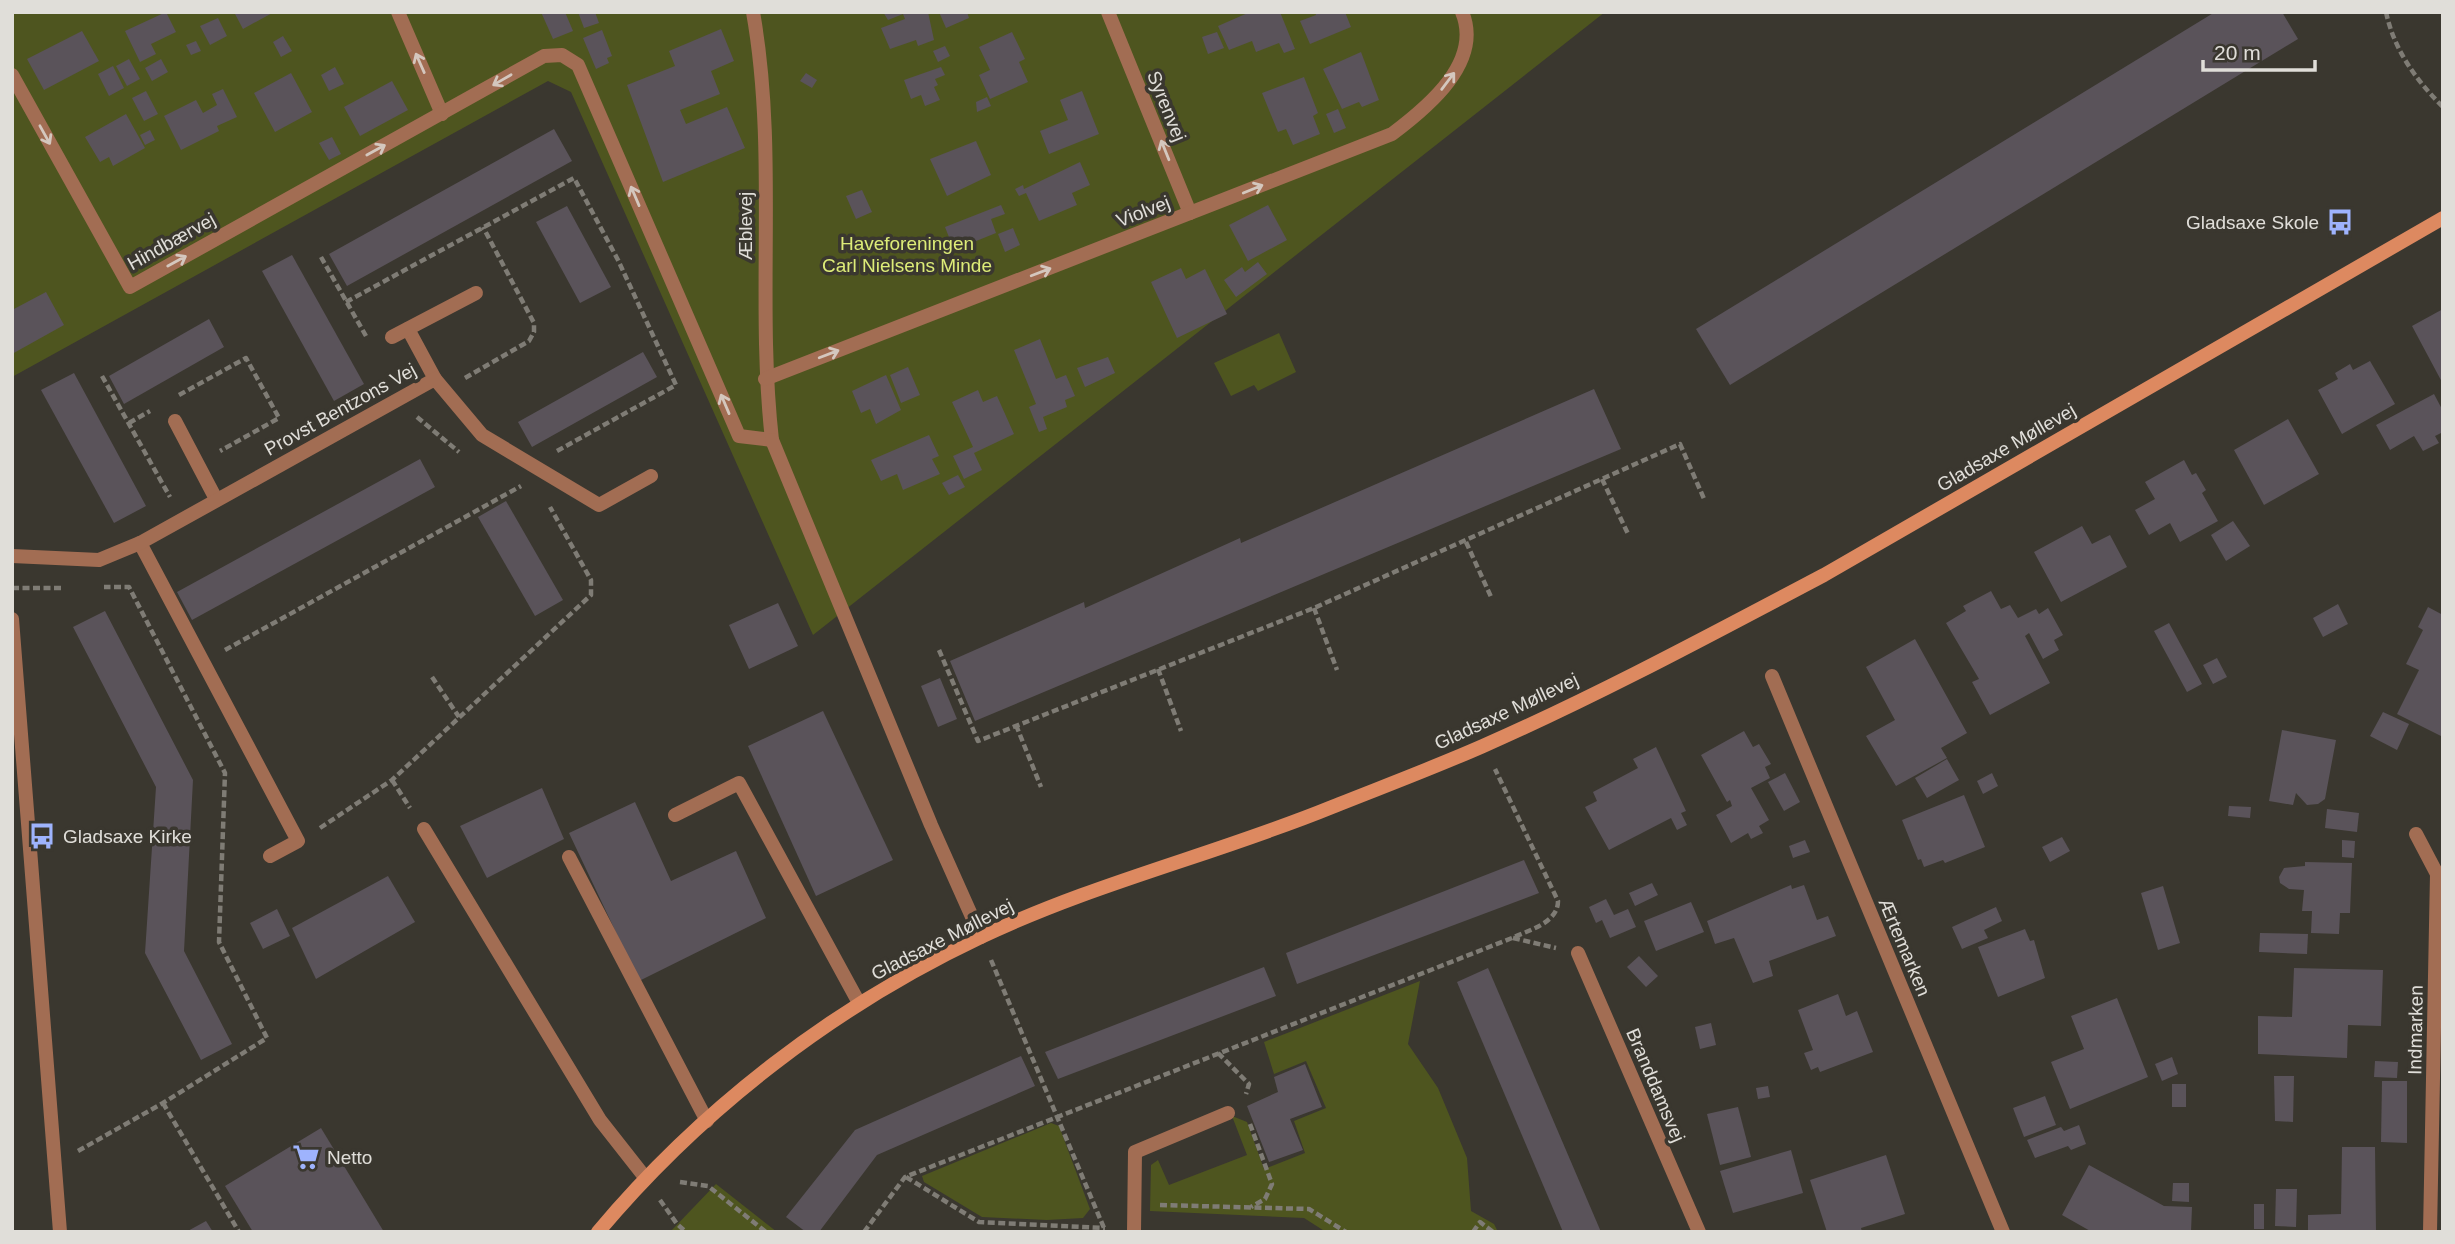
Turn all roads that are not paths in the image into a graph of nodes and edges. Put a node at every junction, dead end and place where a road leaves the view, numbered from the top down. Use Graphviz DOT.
graph roads {
  1 [pos="398,12"];
  2 [pos="753,12"];
  3 [pos="1108,12"];
  4 [pos="1462,12"];
  5 [pos="12,75"];
  6 [pos="442,114"];
  7 [pos="1191,214"];
  8 [pos="2443,218"];
  9 [pos="476,293"];
  10 [pos="408,329"];
  11 [pos="393,337"];
  12 [pos="765,379"];
  13 [pos="440,384"];
  14 [pos="174,421"];
  15 [pos="772,440"];
  16 [pos="651,476"];
  17 [pos="216,499"];
  18 [pos="140,543"];
  19 [pos="12,556"];
  20 [pos="12,619"];
  21 [pos="1772,676"];
  22 [pos="675,815"];
  23 [pos="424,829"];
  24 [pos="2416,834"];
  25 [pos="270,856"];
  26 [pos="569,857"];
  27 [pos="981,937"];
  28 [pos="1578,953"];
  29 [pos="859,1003"];
  30 [pos="1234,1112"];
  31 [pos="707,1121"];
  32 [pos="644,1176"];
  33 [pos="1134,1230"];
  34 [pos="60,1232"];
  35 [pos="598,1232"];
  36 [pos="1699,1232"];
  37 [pos="2003,1232"];
  38 [pos="2430,1232"];
  6 -- 1 [label="street, one-way"];
  2 -- 12 [label="street, Æblevej"];
  7 -- 3 [label="street, Syrenvej, one-way"];
  7 -- 4 [label="street, Violvej, one-way"];
  5 -- 6 [label="street, Hindbærvej, one-way"];
  15 -- 6 [label="street, Hindbærvej, one-way"];
  12 -- 7 [label="street, Violvej, one-way"];
  8 -- 27 [label="street, Gladsaxe Møllevej"];
  9 -- 10 [label="street"];
  10 -- 11 [label="street"];
  10 -- 13 [label="street"];
  12 -- 15 [label="street, Æblevej"];
  13 -- 16 [label="street, Provst Bentzons Vej"];
  13 -- 17 [label="street, Provst Bentzons Vej"];
  14 -- 17 [label="street"];
  15 -- 27 [label="street"];
  17 -- 18 [label="street, Provst Bentzons Vej"];
  18 -- 19 [label="street, Provst Bentzons Vej"];
  18 -- 25 [label="street"];
  20 -- 34 [label="street"];
  21 -- 37 [label="street, Ærtemarken"];
  22 -- 29 [label="street"];
  23 -- 32 [label="street"];
  24 -- 38 [label="street, Indmarken"];
  26 -- 31 [label="street"];
  27 -- 29 [label="street, Gladsaxe Møllevej"];
  28 -- 36 [label="street, Branddamsvej"];
  29 -- 31 [label="street, Gladsaxe Møllevej"];
  30 -- 33 [label="street"];
  31 -- 32 [label="street, Gladsaxe Møllevej"];
  32 -- 35 [label="street, Gladsaxe Møllevej"];
}
